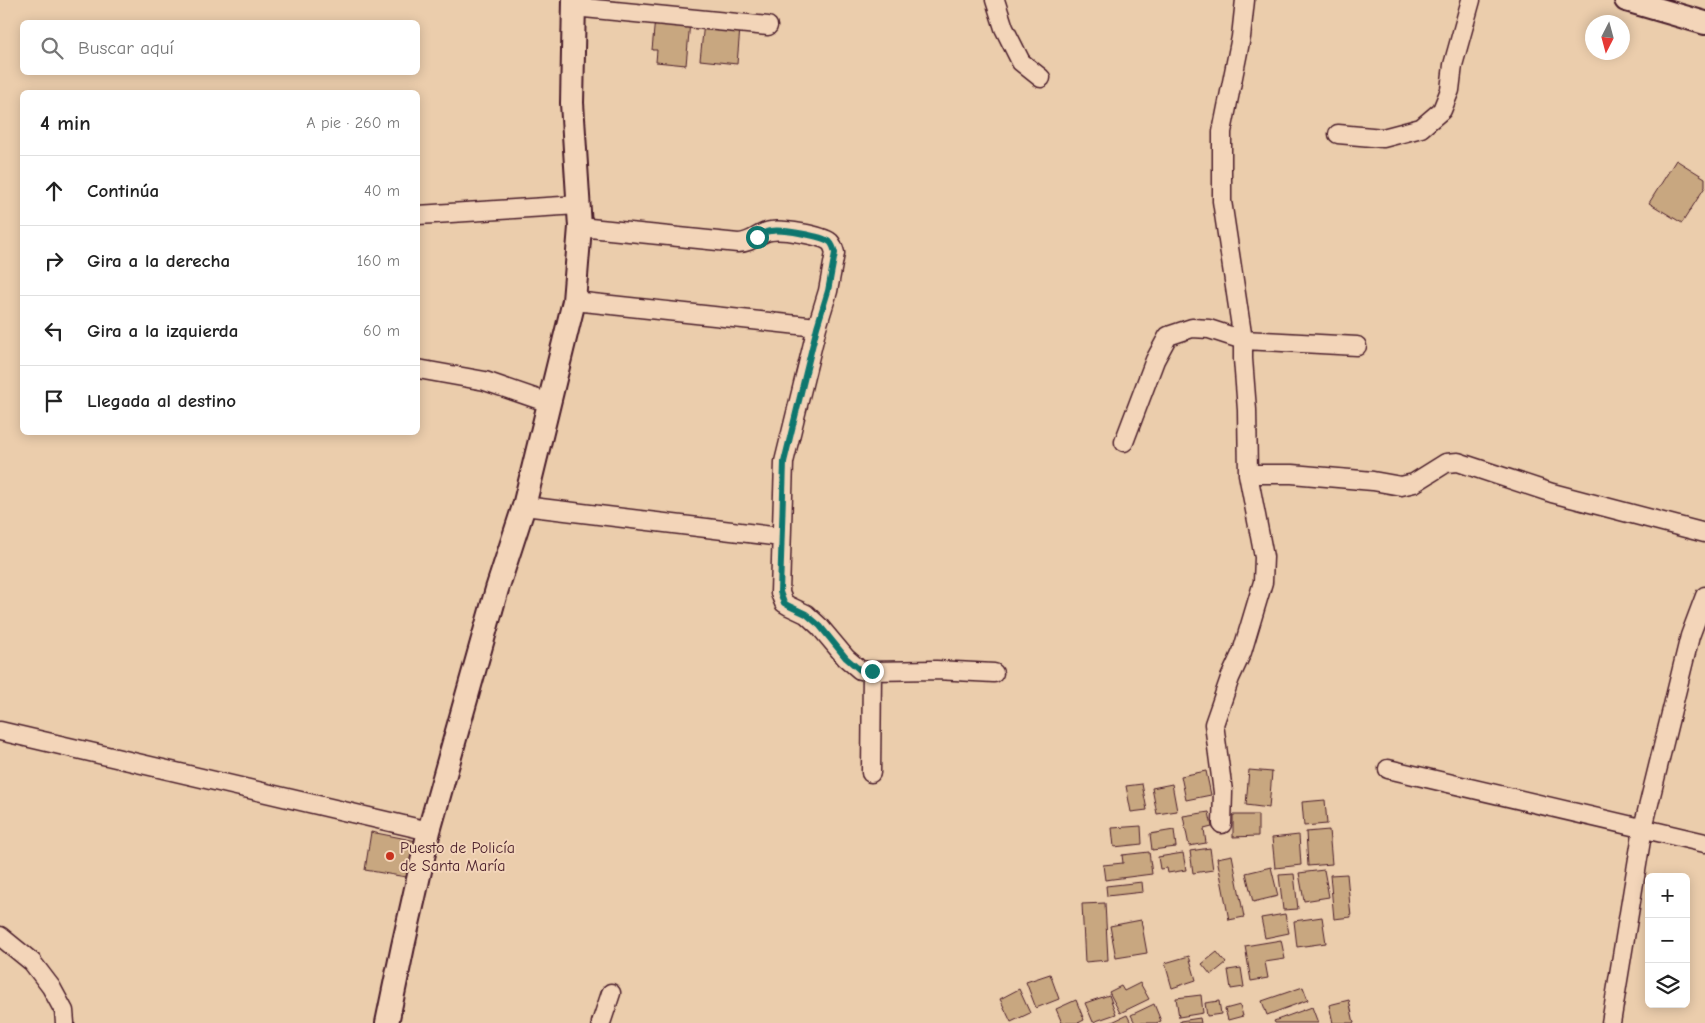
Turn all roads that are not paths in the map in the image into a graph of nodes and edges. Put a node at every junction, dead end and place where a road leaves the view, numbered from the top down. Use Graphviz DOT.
graph roads {
  1 [pos="995,0"];
  2 [pos="1244,0"];
  3 [pos="1471,0"];
  4 [pos="1626,0"];
  5 [pos="574,3"];
  6 [pos="1705,22"];
  7 [pos="768,26"];
  8 [pos="1041,78"];
  9 [pos="1338,134"];
  10 [pos="420,215"];
  11 [pos="579,216"];
  12 [pos="574,301"];
  13 [pos="817,327"];
  14 [pos="1243,340"];
  15 [pos="1357,346"];
  16 [pos="420,369"];
  17 [pos="549,403"];
  18 [pos="1124,442"];
  19 [pos="1248,474"];
  20 [pos="524,506"];
  21 [pos="1705,533"];
  22 [pos="782,537"];
  23 [pos="1705,596"];
  24 [pos="872,671"];
  25 [pos="994,673"];
  26 [pos="0,730"];
  27 [pos="1388,769"];
  28 [pos="871,773"];
  29 [pos="1222,824"];
  30 [pos="1643,828"];
  31 [pos="429,831"];
  32 [pos="1705,843"];
  33 [pos="0,936"];
  34 [pos="611,993"];
  35 [pos="65,1023"];
  36 [pos="387,1023"];
  37 [pos="601,1023"];
  38 [pos="1611,1023"];
  1 -- 8 [label="street"];
  2 -- 14 [label="street"];
  3 -- 9 [label="street"];
  4 -- 6 [label="street"];
  5 -- 7 [label="street"];
  5 -- 11 [label="street"];
  10 -- 11 [label="street"];
  11 -- 12 [label="street"];
  11 -- 13 [label="street"];
  12 -- 13 [label="street"];
  12 -- 17 [label="street"];
  13 -- 22 [label="street"];
  14 -- 15 [label="street"];
  14 -- 18 [label="street"];
  14 -- 19 [label="street"];
  16 -- 17 [label="street"];
  17 -- 20 [label="street"];
  19 -- 21 [label="street"];
  19 -- 29 [label="street"];
  20 -- 22 [label="street"];
  20 -- 31 [label="street"];
  22 -- 24 [label="street"];
  23 -- 30 [label="street"];
  24 -- 25 [label="street"];
  24 -- 28 [label="street"];
  26 -- 31 [label="street"];
  27 -- 30 [label="street"];
  30 -- 32 [label="street"];
  30 -- 38 [label="street"];
  31 -- 36 [label="street"];
  33 -- 35 [label="street"];
  34 -- 37 [label="street"];
}
